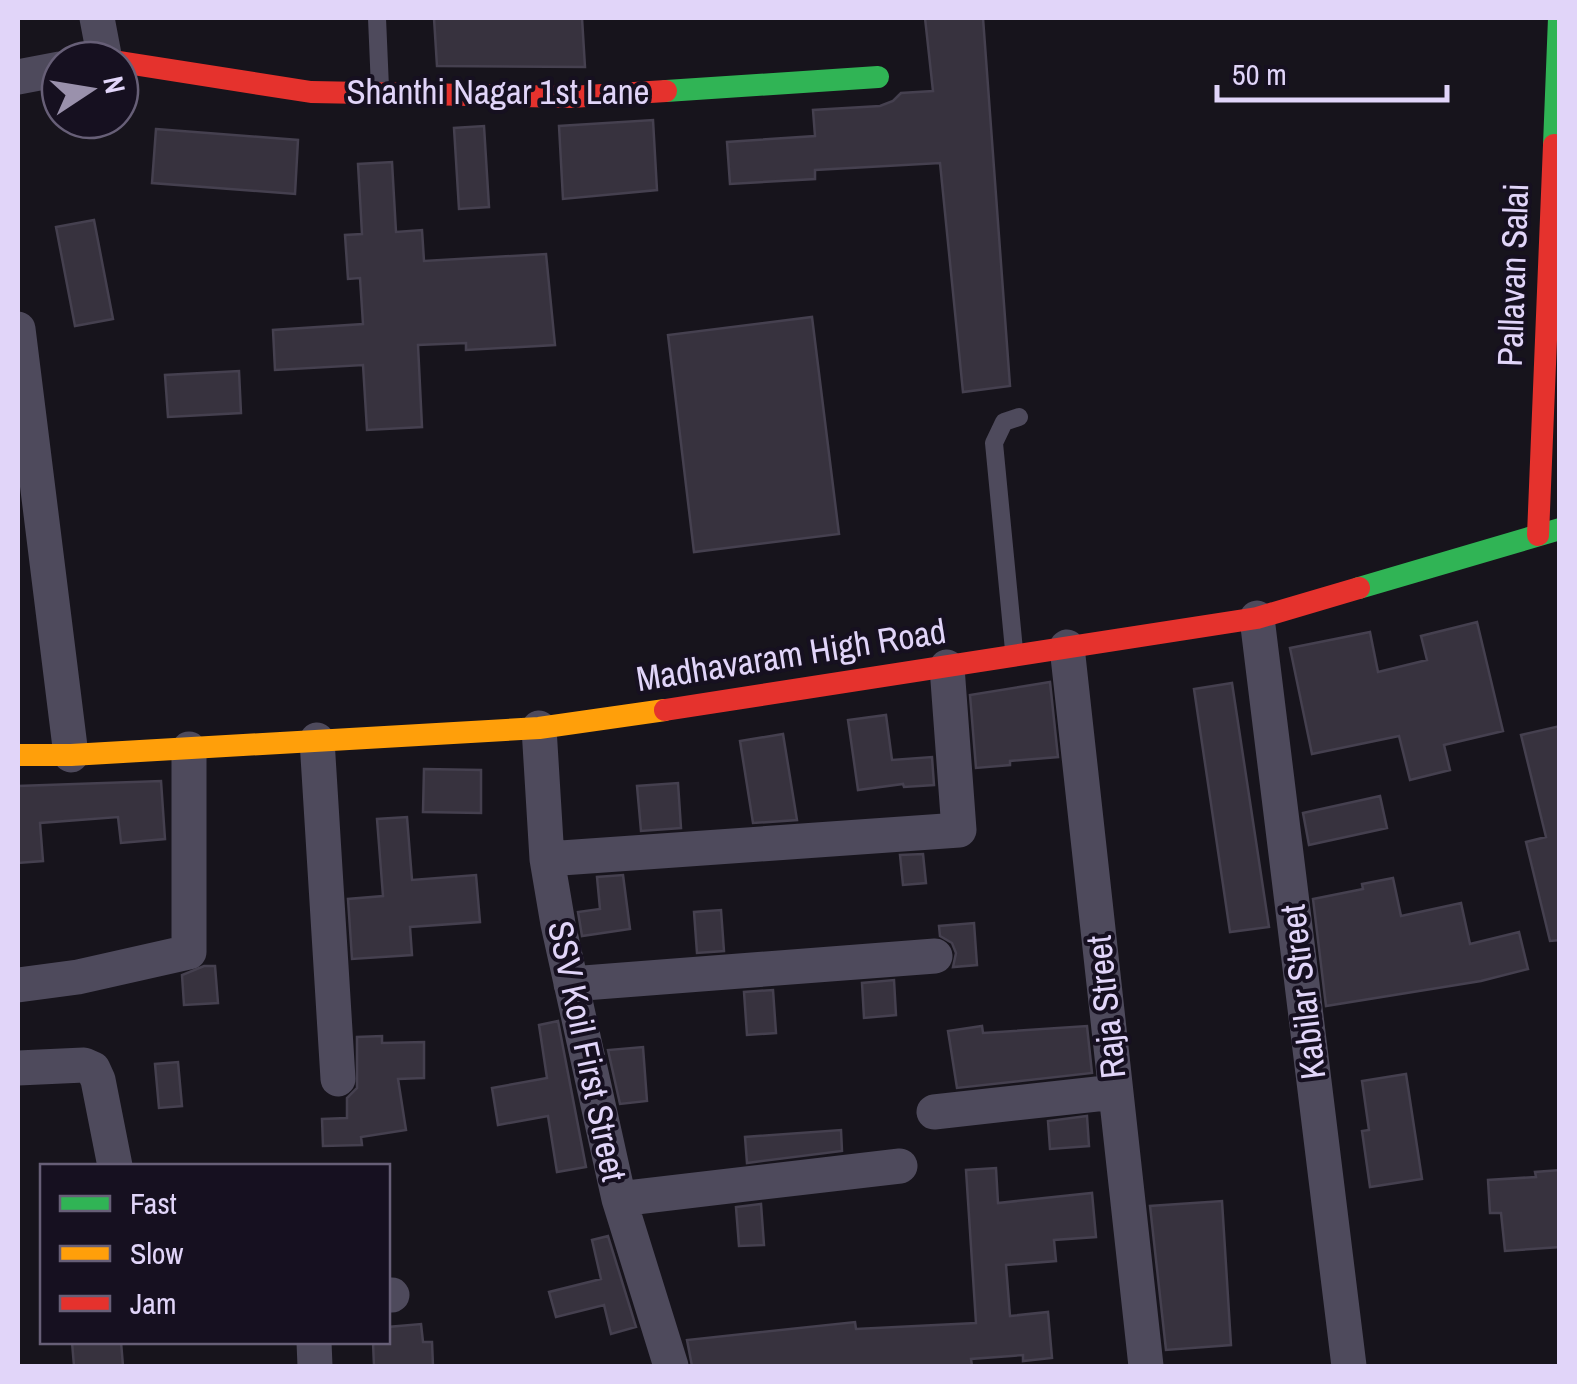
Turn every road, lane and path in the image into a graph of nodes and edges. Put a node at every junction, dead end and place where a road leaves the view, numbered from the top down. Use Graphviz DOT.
graph roads {
  1 [pos="377,18"];
  2 [pos="1559,18"];
  3 [pos="140,65"];
  4 [pos="878,76"];
  5 [pos="380,94"];
  6 [pos="1557,137"];
  7 [pos="18,329"];
  8 [pos="1019,416"];
  9 [pos="1548,532"];
  10 [pos="1257,618"];
  11 [pos="1067,647"];
  12 [pos="1015,656"];
  13 [pos="946,667"];
  14 [pos="539,728"];
  15 [pos="317,740"];
  16 [pos="189,749"];
  17 [pos="18,755"];
  18 [pos="71,755"];
  19 [pos="546,859"];
  20 [pos="935,956"];
  21 [pos="570,984"];
  22 [pos="18,985"];
  23 [pos="18,1068"];
  24 [pos="338,1079"];
  25 [pos="1115,1092"];
  26 [pos="934,1112"];
  27 [pos="115,1164"];
  28 [pos="900,1166"];
  29 [pos="620,1199"];
  30 [pos="670,1366"];
  31 [pos="1146,1366"];
  32 [pos="1348,1366"];
  1 -- 5 [label="lane"];
  2 -- 6 [label="main road, Pallavan Salai"];
  3 -- 5 [label="main road, Shanthi Nagar 1st Lane"];
  4 -- 5 [label="main road, Shanthi Nagar 1st Lane"];
  6 -- 9 [label="main road, Pallavan Salai"];
  7 -- 18 [label="street"];
  8 -- 12 [label="lane"];
  9 -- 10 [label="main road, Madhavaram High Road"];
  10 -- 11 [label="main road, Madhavaram High Road"];
  10 -- 32 [label="street, Kabilar Street"];
  11 -- 12 [label="main road, Madhavaram High Road"];
  11 -- 25 [label="street, Raja Street"];
  12 -- 13 [label="main road, Madhavaram High Road"];
  13 -- 14 [label="main road, Madhavaram High Road"];
  13 -- 19 [label="street"];
  14 -- 15 [label="main road, Madhavaram High Road"];
  14 -- 19 [label="street, SSV Koil First Street"];
  15 -- 16 [label="main road, Madhavaram High Road"];
  15 -- 24 [label="street"];
  16 -- 18 [label="main road, Madhavaram High Road"];
  16 -- 22 [label="street"];
  17 -- 18 [label="main road, Madhavaram High Road"];
  19 -- 21 [label="street, SSV Koil First Street"];
  20 -- 21 [label="street"];
  21 -- 29 [label="street, SSV Koil First Street"];
  23 -- 27 [label="street"];
  25 -- 26 [label="street"];
  25 -- 31 [label="street, Raja Street"];
  28 -- 29 [label="street"];
  29 -- 30 [label="street, SSV Koil First Street"];
}
